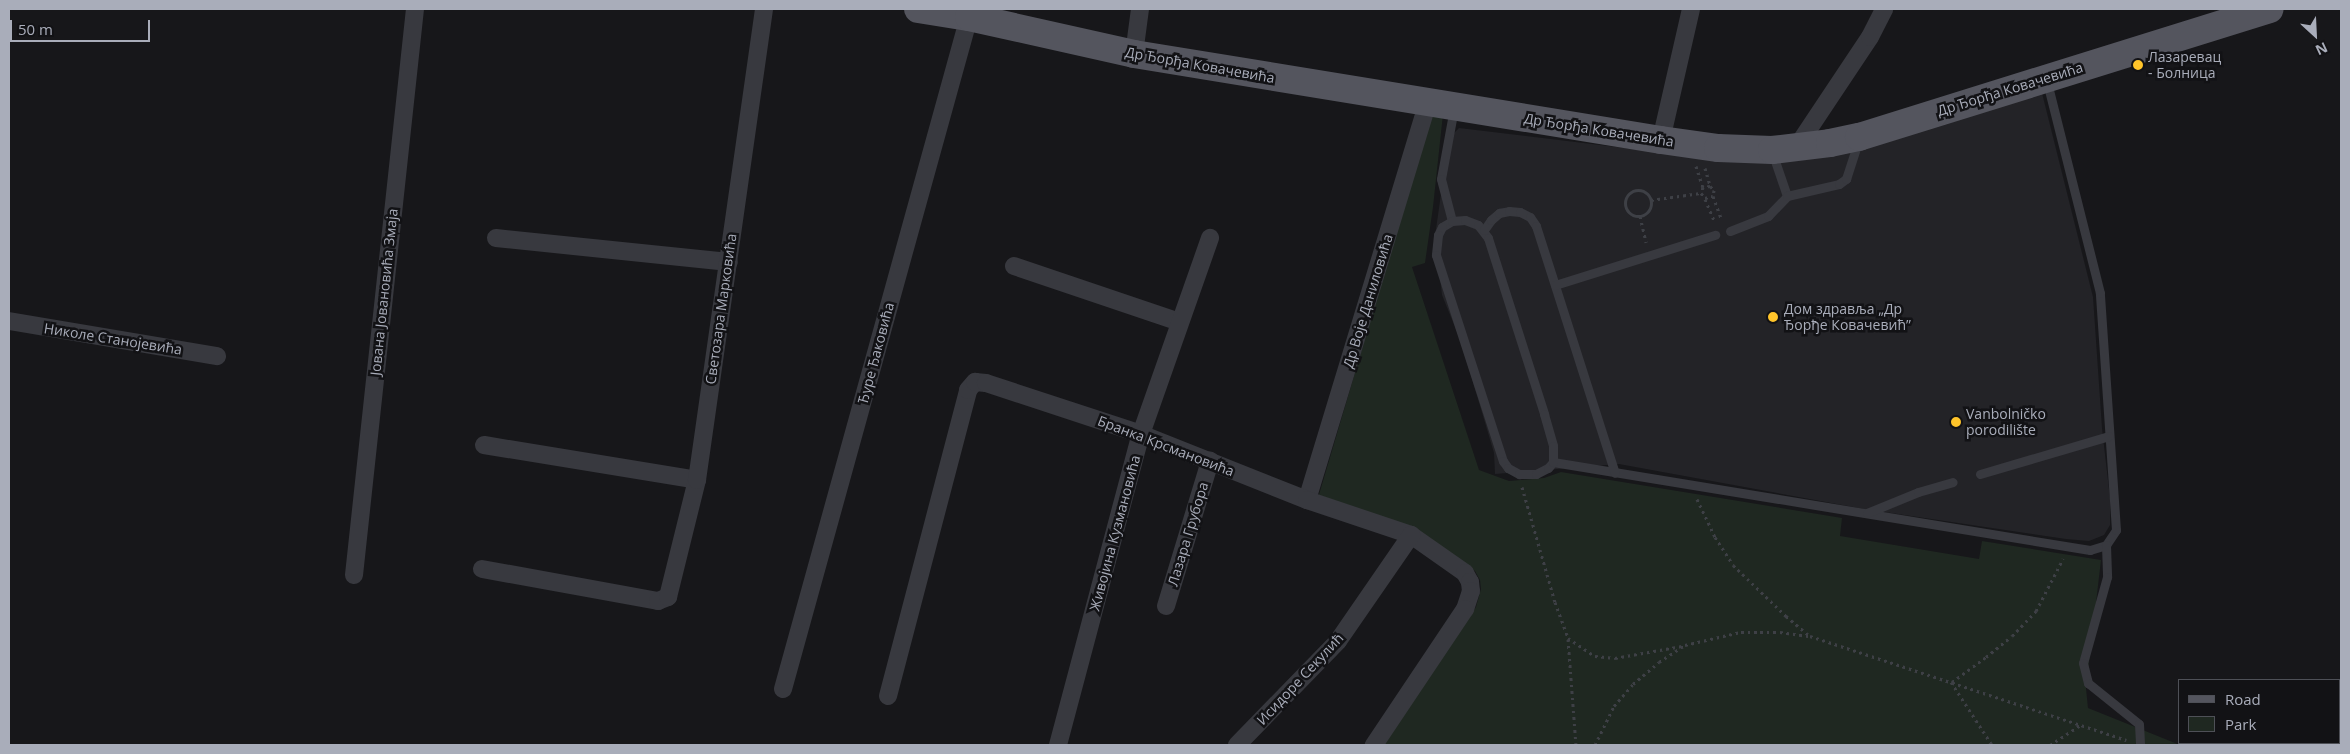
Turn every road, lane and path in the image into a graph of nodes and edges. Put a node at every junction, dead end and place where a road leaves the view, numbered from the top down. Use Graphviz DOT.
graph roads {
  1 [pos="415,9"];
  2 [pos="764,9"];
  3 [pos="918,9"];
  4 [pos="1140,9"];
  5 [pos="1691,9"];
  6 [pos="1884,9"];
  7 [pos="2258,10"];
  8 [pos="969,18"];
  9 [pos="1134,54"];
  10 [pos="2046,77"];
  11 [pos="1441,105"];
  12 [pos="1859,137"];
  13 [pos="1661,140"];
  14 [pos="1784,149"];
  15 [pos="1701,193"];
  16 [pos="1713,196"];
  17 [pos="1787,196"];
  18 [pos="1705,198"];
  19 [pos="1651,200"];
  20 [pos="1640,216"];
  21 [pos="1721,218"];
  22 [pos="1714,220"];
  23 [pos="1452,221"];
  24 [pos="1484,230"];
  25 [pos="1730,231"];
  26 [pos="1715,235"];
  27 [pos="496,238"];
  28 [pos="1210,238"];
  29 [pos="1650,256"];
  30 [pos="728,262"];
  31 [pos="1014,266"];
  32 [pos="1555,285"];
  33 [pos="9,321"];
  34 [pos="1179,322"];
  35 [pos="216,356"];
  36 [pos="1141,434"];
  37 [pos="2109,436"];
  38 [pos="484,445"];
  39 [pos="1210,461"];
  40 [pos="1553,462"];
  41 [pos="1615,473"];
  42 [pos="1518,474"];
  43 [pos="1980,474"];
  44 [pos="697,480"];
  45 [pos="1953,482"];
  46 [pos="1690,484"];
  47 [pos="1307,500"];
  48 [pos="1867,514"];
  49 [pos="1411,535"];
  50 [pos="2106,545"];
  51 [pos="2070,546"];
  52 [pos="482,568"];
  53 [pos="354,575"];
  54 [pos="1166,606"];
  55 [pos="1810,636"];
  56 [pos="1568,638"];
  57 [pos="1685,645"];
  58 [pos="1951,682"];
  59 [pos="783,688"];
  60 [pos="888,696"];
  61 [pos="2082,724"];
  62 [pos="2136,744"];
  63 [pos="1058,745"];
  64 [pos="1237,745"];
  65 [pos="1374,745"];
  66 [pos="1576,745"];
  67 [pos="1595,745"];
  68 [pos="1992,745"];
  69 [pos="2050,745"];
  1 -- 53 [label="street, Јована Јовановића Змаја"];
  2 -- 30 [label="street, Светозара Марковића"];
  3 -- 8 [label="main road, Др Ђорђа Ковачевића"];
  4 -- 9 [label="street"];
  5 -- 13 [label="street"];
  6 -- 14 [label="street"];
  7 -- 10 [label="main road, Др Ђорђа Ковачевића"];
  8 -- 9 [label="main road, Др Ђорђа Ковачевића"];
  8 -- 59 [label="street, Ђуре Ђаковића"];
  9 -- 11 [label="main road, Др Ђорђа Ковачевића"];
  10 -- 12 [label="main road, Др Ђорђа Ковачевића"];
  10 -- 37 [label="lane"];
  11 -- 13 [label="main road, Др Ђорђа Ковачевића"];
  11 -- 23 [label="lane"];
  11 -- 47 [label="street, Др Воје Даниловића"];
  12 -- 14 [label="main road, Др Ђорђа Ковачевића"];
  12 -- 17 [label="lane"];
  13 -- 14 [label="main road, Др Ђорђа Ковачевића"];
  14 -- 17 [label="lane"];
  15 -- 16 [label="path"];
  15 -- 18 [label="path"];
  15 -- 19 [label="path"];
  16 -- 18 [label="path"];
  16 -- 21 [label="path"];
  17 -- 25 [label="lane"];
  18 -- 22 [label="path"];
  19 -- 20 [label="path"];
  19 -- 20 [label="path"];
  20 -- 29 [label="path"];
  23 -- 24 [label="lane"];
  23 -- 42 [label="lane"];
  24 -- 32 [label="lane"];
  24 -- 40 [label="lane"];
  26 -- 29 [label="lane"];
  27 -- 30 [label="street"];
  28 -- 34 [label="street, Живојина Кузмановића"];
  29 -- 32 [label="lane"];
  30 -- 44 [label="street, Светозара Марковића"];
  31 -- 34 [label="street"];
  32 -- 41 [label="lane"];
  33 -- 35 [label="street, Николе Станојевића"];
  34 -- 36 [label="street, Живојина Кузмановића"];
  36 -- 39 [label="street, Бранка Крсмановића"];
  36 -- 60 [label="street, Бранка Крсмановића"];
  36 -- 63 [label="street, Живојина Кузмановића"];
  37 -- 43 [label="lane"];
  37 -- 50 [label="lane"];
  38 -- 44 [label="street"];
  39 -- 47 [label="street, Бранка Крсмановића"];
  39 -- 54 [label="street, Лазара Грубора"];
  40 -- 41 [label="lane"];
  40 -- 42 [label="lane"];
  41 -- 46 [label="lane"];
  42 -- 56 [label="path"];
  44 -- 52 [label="street, Светозара Марковића"];
  45 -- 48 [label="lane"];
  46 -- 48 [label="lane"];
  46 -- 55 [label="path"];
  47 -- 49 [label="street, Бранка Крсмановића"];
  48 -- 51 [label="lane"];
  49 -- 64 [label="street, Исидоре Секулић"];
  49 -- 65 [label="street, Бранка Крсмановића"];
  50 -- 51 [label="lane"];
  50 -- 62 [label="lane"];
  51 -- 58 [label="path"];
  55 -- 57 [label="path"];
  55 -- 58 [label="path"];
  56 -- 57 [label="path"];
  56 -- 66 [label="path"];
  57 -- 67 [label="path"];
  58 -- 61 [label="path"];
  58 -- 68 [label="path"];
  61 -- 62 [label="path"];
  61 -- 69 [label="path"];
}
